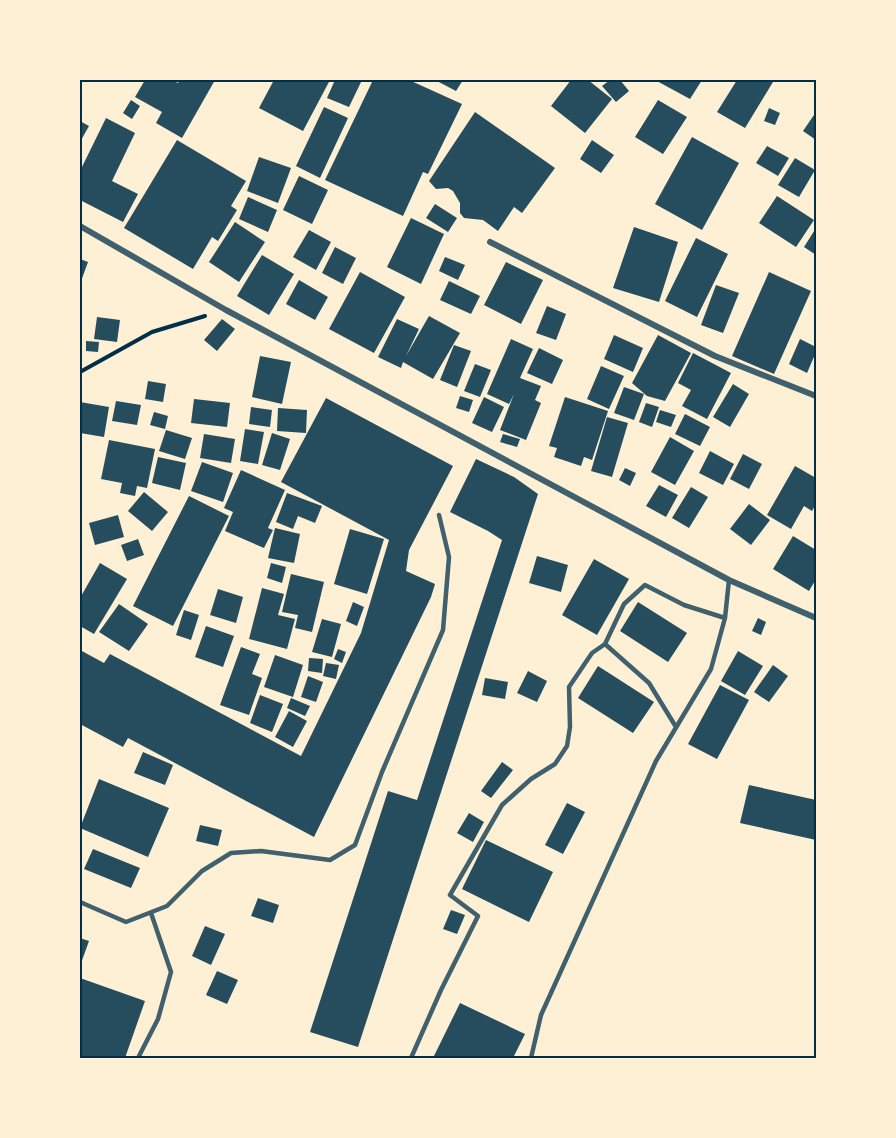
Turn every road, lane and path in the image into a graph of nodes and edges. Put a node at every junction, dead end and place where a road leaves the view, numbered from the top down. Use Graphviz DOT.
graph roads {
  1 [pos="80,226"];
  2 [pos="490,242"];
  3 [pos="226,310"];
  4 [pos="80,372"];
  5 [pos="816,396"];
  6 [pos="439,515"];
  7 [pos="729,580"];
  8 [pos="725,618"];
  9 [pos="816,618"];
  10 [pos="605,644"];
  11 [pos="676,727"];
  12 [pos="80,903"];
  13 [pos="151,913"];
  14 [pos="138,1059"];
  15 [pos="411,1059"];
  16 [pos="531,1059"];
  1 -- 3 [label="street"];
  2 -- 5 [label="street"];
  3 -- 4 [label="path"];
  3 -- 7 [label="street"];
  6 -- 13 [label="lane"];
  7 -- 8 [label="lane"];
  7 -- 9 [label="street"];
  8 -- 10 [label="lane"];
  8 -- 11 [label="lane"];
  10 -- 11 [label="lane"];
  10 -- 15 [label="lane"];
  11 -- 16 [label="lane"];
  12 -- 13 [label="lane"];
  13 -- 14 [label="lane"];
}
